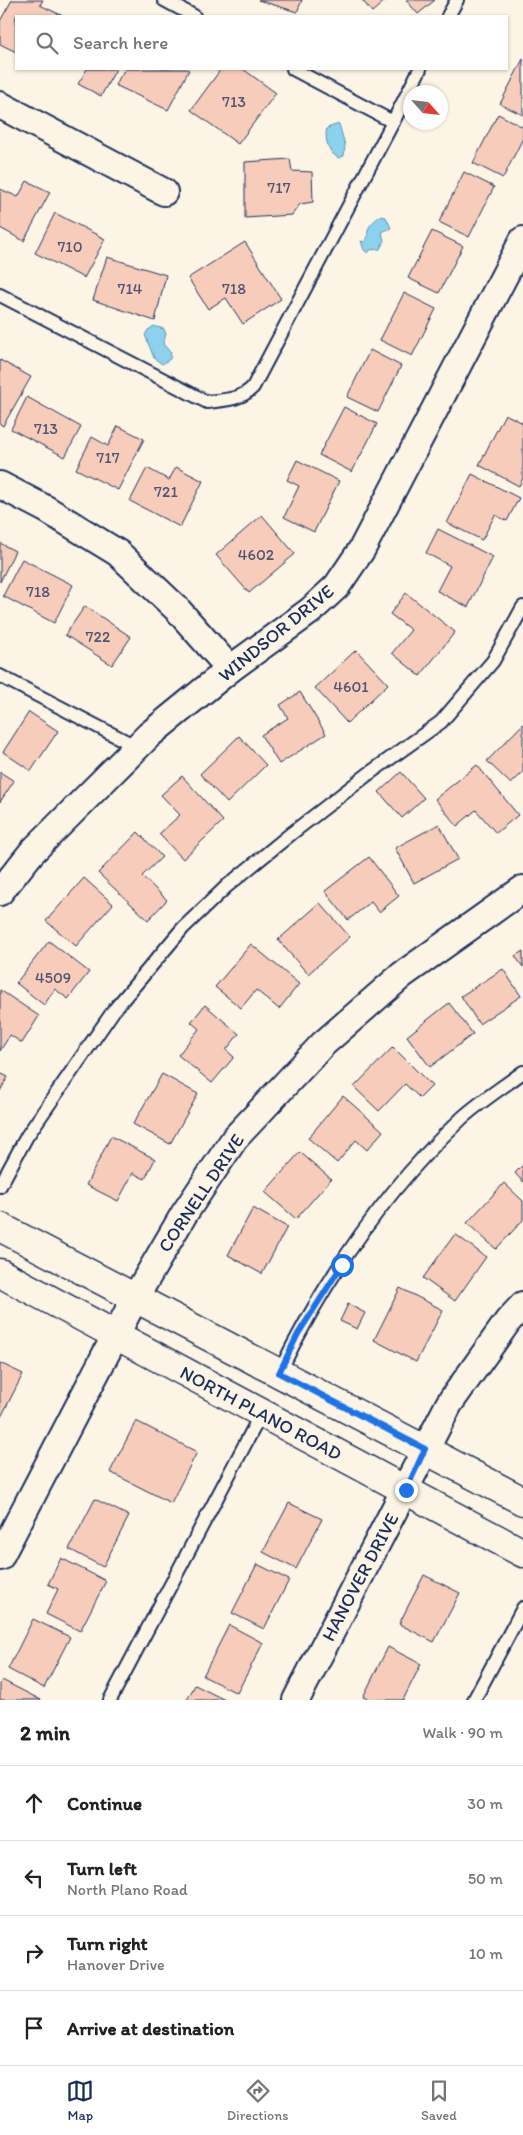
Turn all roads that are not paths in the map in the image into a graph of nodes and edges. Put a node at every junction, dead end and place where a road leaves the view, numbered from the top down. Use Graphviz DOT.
graph roads {
  1 [pos="164,0"];
  2 [pos="457,0"];
  3 [pos="192,15"];
  4 [pos="449,15"];
  5 [pos="295,70"];
  6 [pos="419,70"];
  7 [pos="0,105"];
  8 [pos="393,122"];
  9 [pos="164,192"];
  10 [pos="523,240"];
  11 [pos="0,295"];
  12 [pos="0,485"];
  13 [pos="523,606"];
  14 [pos="230,670"];
  15 [pos="0,676"];
  16 [pos="137,747"];
  17 [pos="523,889"];
  18 [pos="0,892"];
  19 [pos="523,1072"];
  20 [pos="0,1186"];
  21 [pos="0,1227"];
  22 [pos="0,1273"];
  23 [pos="135,1298"];
  24 [pos="523,1305"];
  25 [pos="116,1335"];
  26 [pos="279,1373"];
  27 [pos="261,1414"];
  28 [pos="425,1449"];
  29 [pos="406,1490"];
  30 [pos="523,1501"];
  31 [pos="523,1554"];
  32 [pos="0,1557"];
  33 [pos="523,1608"];
  34 [pos="110,1700"];
  35 [pos="296,1700"];
  36 [pos="474,1700"];
  1 -- 3 [label="lane"];
  2 -- 4 [label="lane"];
  5 -- 8 [label="lane"];
  6 -- 8 [label="lane"];
  7 -- 9 [label="street"];
  8 -- 11 [label="lane"];
  10 -- 14 [label="street, WINDSOR DRIVE"];
  12 -- 14 [label="street"];
  13 -- 20 [label="lane"];
  14 -- 16 [label="street, WINDSOR DRIVE"];
  15 -- 16 [label="lane"];
  16 -- 18 [label="street, WINDSOR DRIVE"];
  17 -- 23 [label="street, CORNELL DRIVE"];
  19 -- 26 [label="lane"];
  21 -- 23 [label="main road"];
  22 -- 25 [label="main road, NORTH PLANO ROAD"];
  23 -- 25 [label="street, CORNELL DRIVE"];
  23 -- 26 [label="main road"];
  24 -- 28 [label="street, HANOVER DRIVE"];
  25 -- 27 [label="main road, NORTH PLANO ROAD"];
  25 -- 32 [label="street, CORNELL DRIVE"];
  26 -- 28 [label="main road"];
  27 -- 29 [label="main road, NORTH PLANO ROAD"];
  27 -- 34 [label="lane"];
  28 -- 29 [label="street, HANOVER DRIVE"];
  28 -- 30 [label="main road"];
  29 -- 31 [label="main road, NORTH PLANO ROAD"];
  29 -- 35 [label="street, HANOVER DRIVE"];
  33 -- 36 [label="lane"];
}
